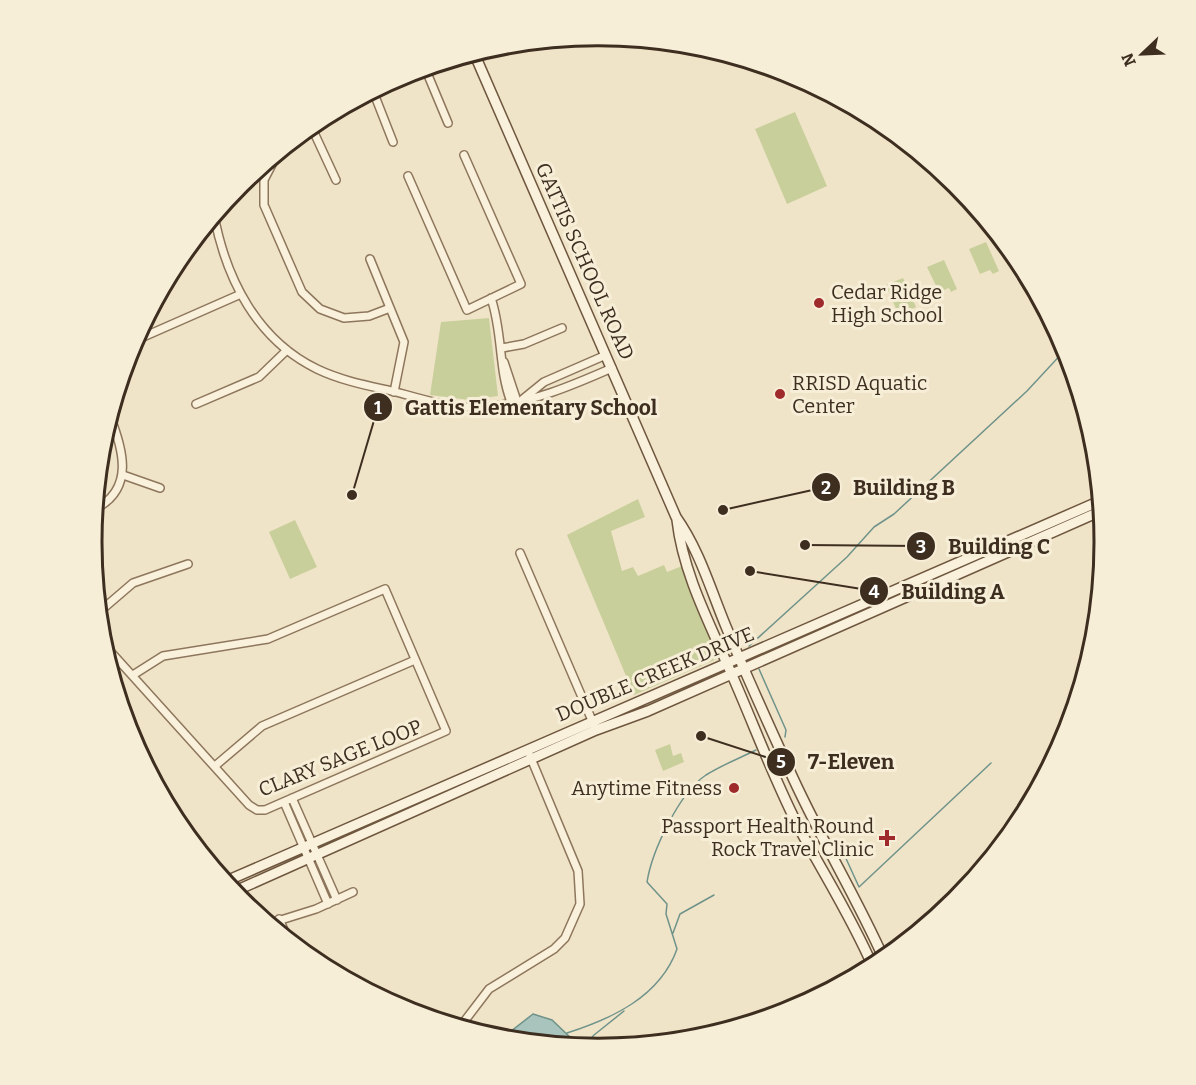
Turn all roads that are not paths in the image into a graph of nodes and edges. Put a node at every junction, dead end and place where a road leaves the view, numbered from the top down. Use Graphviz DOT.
graph roads {
  1 [pos="478,61"];
  2 [pos="429,77"];
  3 [pos="375,100"];
  4 [pos="448,123"];
  5 [pos="316,135"];
  6 [pos="393,142"];
  7 [pos="464,155"];
  8 [pos="268,173"];
  9 [pos="408,176"];
  10 [pos="336,180"];
  11 [pos="217,225"];
  12 [pos="370,259"];
  13 [pos="241,294"];
  14 [pos="491,298"];
  15 [pos="390,308"];
  16 [pos="562,328"];
  17 [pos="148,335"];
  18 [pos="502,348"];
  19 [pos="287,351"];
  20 [pos="606,355"];
  21 [pos="612,368"];
  22 [pos="394,392"];
  23 [pos="517,400"];
  24 [pos="196,404"];
  25 [pos="115,430"];
  26 [pos="123,475"];
  27 [pos="160,488"];
  28 [pos="104,503"];
  29 [pos="1092,504"];
  30 [pos="1093,514"];
  31 [pos="676,517"];
  32 [pos="520,553"];
  33 [pos="188,564"];
  34 [pos="106,606"];
  35 [pos="116,657"];
  36 [pos="740,658"];
  37 [pos="415,660"];
  38 [pos="727,664"];
  39 [pos="745,669"];
  40 [pos="732,674"];
  41 [pos="133,675"];
  42 [pos="592,720"];
  43 [pos="596,730"];
  44 [pos="527,748"];
  45 [pos="531,759"];
  46 [pos="215,766"];
  47 [pos="292,798"];
  48 [pos="284,802"];
  49 [pos="308,847"];
  50 [pos="312,858"];
  51 [pos="233,878"];
  52 [pos="328,883"];
  53 [pos="320,886"];
  54 [pos="242,888"];
  55 [pos="353,892"];
  56 [pos="337,900"];
  57 [pos="328,904"];
  58 [pos="279,919"];
  59 [pos="281,923"];
  60 [pos="880,950"];
  61 [pos="869,958"];
  62 [pos="464,1020"];
  1 -- 20 [label="street, GATTIS SCHOOL ROAD"];
  2 -- 4 [label="street"];
  3 -- 6 [label="street"];
  5 -- 10 [label="street"];
  7 -- 14 [label="street"];
  8 -- 15 [label="street"];
  9 -- 14 [label="street"];
  11 -- 13 [label="street"];
  12 -- 15 [label="street"];
  13 -- 17 [label="street"];
  13 -- 19 [label="street"];
  14 -- 18 [label="street"];
  15 -- 22 [label="street"];
  16 -- 18 [label="street"];
  18 -- 23 [label="street"];
  19 -- 22 [label="street"];
  19 -- 24 [label="street"];
  20 -- 21 [label="street, GATTIS SCHOOL ROAD"];
  20 -- 23 [label="street"];
  21 -- 23 [label="street"];
  21 -- 31 [label="street, GATTIS SCHOOL ROAD"];
  22 -- 23 [label="street"];
  25 -- 26 [label="street"];
  26 -- 27 [label="street"];
  26 -- 28 [label="street"];
  29 -- 36 [label="street, DOUBLE CREEK DRIVE"];
  30 -- 39 [label="street, DOUBLE CREEK DRIVE"];
  31 -- 36 [label="street, GATTIS SCHOOL ROAD"];
  31 -- 38 [label="street, GATTIS SCHOOL ROAD"];
  32 -- 42 [label="street"];
  33 -- 34 [label="street"];
  35 -- 41 [label="street, CLARY SAGE LOOP"];
  36 -- 38 [label="street, DOUBLE CREEK DRIVE"];
  36 -- 39 [label="street, GATTIS SCHOOL ROAD"];
  37 -- 41 [label="street, CLARY SAGE LOOP"];
  37 -- 46 [label="street"];
  37 -- 47 [label="street, CLARY SAGE LOOP"];
  38 -- 40 [label="street, GATTIS SCHOOL ROAD"];
  38 -- 42 [label="street, DOUBLE CREEK DRIVE"];
  39 -- 40 [label="street, DOUBLE CREEK DRIVE"];
  39 -- 60 [label="street, GATTIS SCHOOL ROAD"];
  40 -- 43 [label="street, DOUBLE CREEK DRIVE"];
  40 -- 61 [label="street, GATTIS SCHOOL ROAD"];
  41 -- 46 [label="street, CLARY SAGE LOOP"];
  42 -- 43 [label="street"];
  42 -- 44 [label="street, DOUBLE CREEK DRIVE"];
  43 -- 45 [label="street, DOUBLE CREEK DRIVE"];
  44 -- 45 [label="street"];
  44 -- 49 [label="street, DOUBLE CREEK DRIVE"];
  45 -- 50 [label="street, DOUBLE CREEK DRIVE"];
  45 -- 62 [label="street"];
  46 -- 48 [label="street, CLARY SAGE LOOP"];
  47 -- 48 [label="street, CLARY SAGE LOOP"];
  47 -- 49 [label="street"];
  48 -- 49 [label="street"];
  49 -- 50 [label="street"];
  49 -- 51 [label="street, DOUBLE CREEK DRIVE"];
  50 -- 52 [label="street"];
  50 -- 53 [label="street"];
  50 -- 54 [label="street, DOUBLE CREEK DRIVE"];
  52 -- 53 [label="street"];
  52 -- 56 [label="street"];
  53 -- 57 [label="street"];
  55 -- 56 [label="street"];
  56 -- 57 [label="street"];
  57 -- 58 [label="street"];
  58 -- 59 [label="street"];
}
